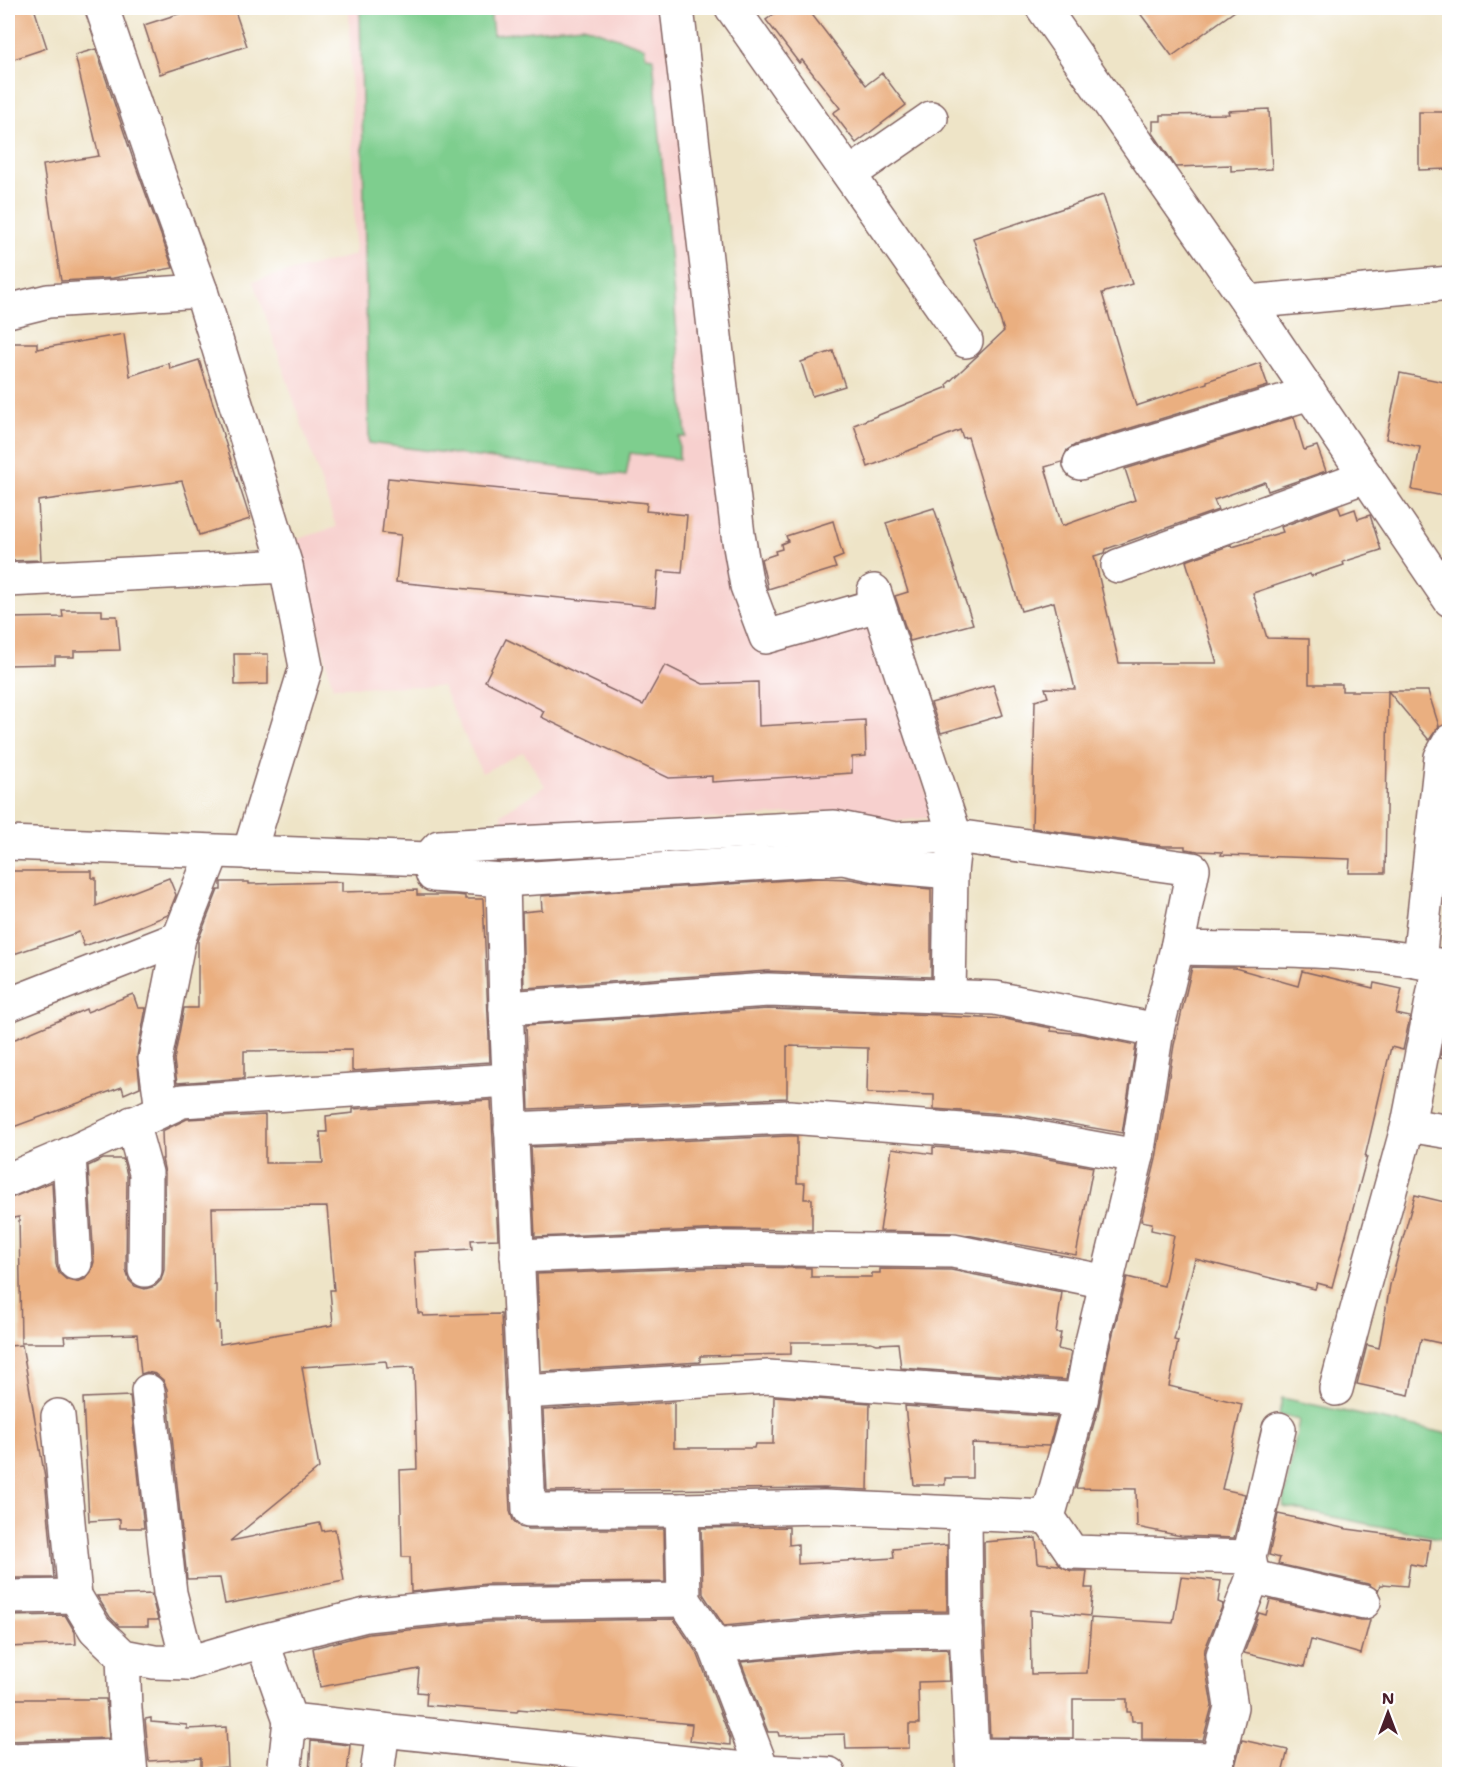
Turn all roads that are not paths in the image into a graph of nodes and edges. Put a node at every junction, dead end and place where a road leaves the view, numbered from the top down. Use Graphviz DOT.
graph roads {
  1 [pos="102,8"];
  2 [pos="677,8"];
  3 [pos="1043,8"];
  4 [pos="737,9"];
  5 [pos="931,118"];
  6 [pos="850,174"];
  7 [pos="1449,283"];
  8 [pos="201,291"];
  9 [pos="1248,302"];
  10 [pos="8,311"];
  11 [pos="966,341"];
  12 [pos="1310,393"];
  13 [pos="1080,463"];
  14 [pos="1366,476"];
  15 [pos="286,566"];
  16 [pos="1118,566"];
  17 [pos="8,580"];
  18 [pos="1449,600"];
  19 [pos="1449,741"];
  20 [pos="955,836"];
  21 [pos="8,843"];
  22 [pos="213,852"];
  23 [pos="249,853"];
  24 [pos="428,859"];
  25 [pos="951,872"];
  26 [pos="503,880"];
  27 [pos="179,938"];
  28 [pos="1178,948"];
  29 [pos="1436,965"];
  30 [pos="949,996"];
  31 [pos="8,1005"];
  32 [pos="506,1008"];
  33 [pos="1157,1030"];
  34 [pos="509,1080"];
  35 [pos="162,1110"];
  36 [pos="132,1123"];
  37 [pos="1408,1125"];
  38 [pos="511,1129"];
  39 [pos="1449,1132"];
  40 [pos="69,1154"];
  41 [pos="1137,1156"];
  42 [pos="9,1174"];
  43 [pos="517,1256"];
  44 [pos="75,1263"];
  45 [pos="145,1270"];
  46 [pos="1107,1282"];
  47 [pos="1336,1389"];
  48 [pos="148,1391"];
  49 [pos="523,1392"];
  50 [pos="1082,1400"];
  51 [pos="58,1416"];
  52 [pos="1279,1429"];
  53 [pos="682,1510"];
  54 [pos="965,1514"];
  55 [pos="1048,1517"];
  56 [pos="1251,1567"];
  57 [pos="75,1596"];
  58 [pos="8,1597"];
  59 [pos="684,1600"];
  60 [pos="1364,1602"];
  61 [pos="966,1630"];
  62 [pos="262,1641"];
  63 [pos="715,1646"];
  64 [pos="123,1656"];
  65 [pos="188,1663"];
  66 [pos="290,1720"];
  67 [pos="383,1730"];
  68 [pos="8,1760"];
  69 [pos="130,1765"];
  70 [pos="974,1765"];
  71 [pos="1216,1767"];
  72 [pos="763,1773"];
  73 [pos="284,1774"];
  74 [pos="377,1774"];
  75 [pos="829,1774"];
  1 -- 8 [label="street"];
  2 -- 20 [label="street"];
  3 -- 9 [label="street"];
  4 -- 6 [label="street"];
  5 -- 6 [label="street"];
  6 -- 11 [label="street"];
  7 -- 9 [label="street"];
  8 -- 10 [label="street"];
  8 -- 15 [label="street"];
  9 -- 12 [label="street"];
  12 -- 13 [label="street"];
  12 -- 14 [label="street"];
  14 -- 16 [label="street"];
  14 -- 18 [label="street"];
  15 -- 17 [label="street"];
  15 -- 23 [label="street"];
  19 -- 29 [label="street"];
  20 -- 24 [label="street"];
  20 -- 25 [label="street"];
  20 -- 28 [label="street"];
  21 -- 22 [label="street"];
  22 -- 23 [label="street"];
  22 -- 27 [label="street"];
  23 -- 24 [label="street"];
  24 -- 26 [label="street"];
  25 -- 26 [label="street"];
  25 -- 30 [label="street"];
  26 -- 32 [label="street"];
  27 -- 31 [label="street"];
  27 -- 35 [label="street"];
  28 -- 29 [label="street"];
  28 -- 33 [label="street"];
  29 -- 37 [label="street"];
  30 -- 32 [label="street"];
  30 -- 33 [label="street"];
  32 -- 34 [label="street"];
  33 -- 41 [label="street"];
  34 -- 35 [label="street"];
  34 -- 38 [label="street"];
  35 -- 36 [label="street"];
  36 -- 40 [label="street"];
  36 -- 45 [label="street"];
  37 -- 39 [label="street"];
  37 -- 47 [label="street"];
  38 -- 41 [label="street"];
  38 -- 43 [label="street"];
  40 -- 42 [label="street"];
  40 -- 44 [label="street"];
  41 -- 46 [label="street"];
  43 -- 46 [label="street"];
  43 -- 49 [label="street"];
  46 -- 50 [label="street"];
  48 -- 65 [label="street"];
  49 -- 50 [label="street"];
  49 -- 53 [label="street"];
  50 -- 55 [label="street"];
  51 -- 57 [label="street"];
  52 -- 56 [label="street"];
  53 -- 54 [label="street"];
  53 -- 59 [label="street"];
  54 -- 55 [label="street"];
  54 -- 61 [label="street"];
  55 -- 56 [label="street"];
  56 -- 60 [label="street"];
  56 -- 71 [label="street"];
  57 -- 58 [label="street"];
  57 -- 64 [label="street"];
  59 -- 62 [label="street"];
  59 -- 63 [label="street"];
  61 -- 63 [label="street"];
  61 -- 70 [label="street"];
  62 -- 65 [label="street"];
  62 -- 66 [label="street"];
  63 -- 72 [label="street"];
  64 -- 65 [label="street"];
  64 -- 69 [label="street"];
  66 -- 67 [label="street"];
  66 -- 73 [label="street"];
  67 -- 72 [label="street"];
  67 -- 74 [label="street"];
  68 -- 69 [label="street"];
  70 -- 71 [label="street"];
  72 -- 75 [label="street"];
}
